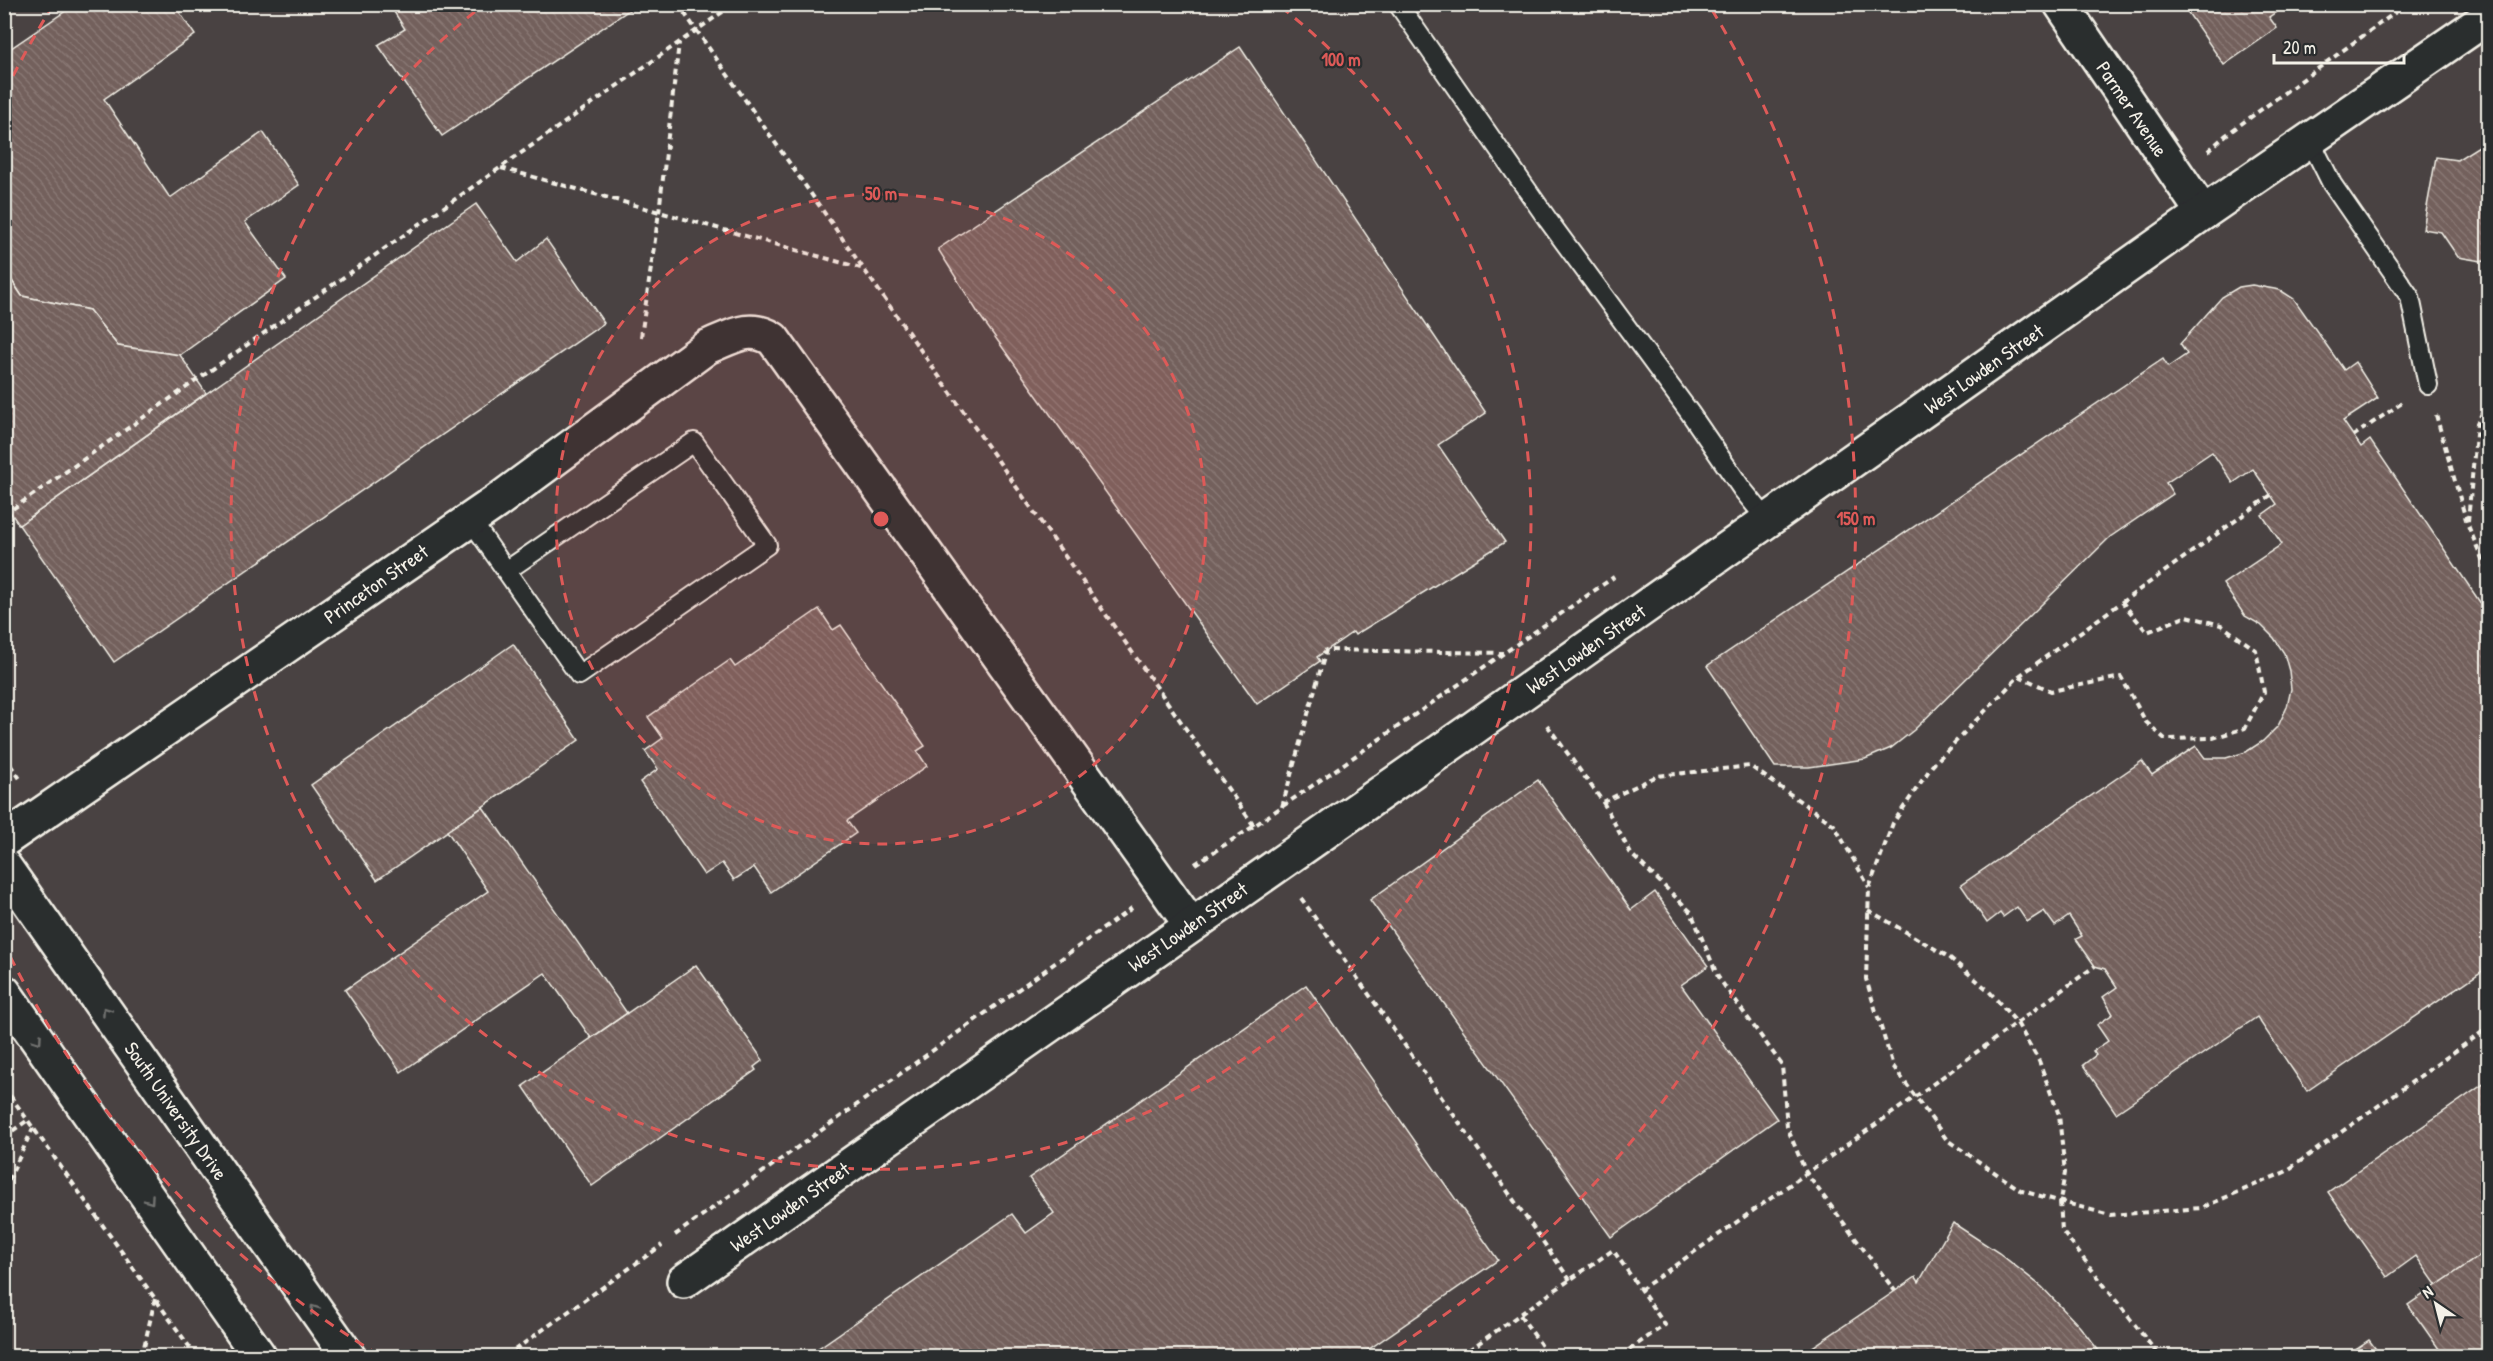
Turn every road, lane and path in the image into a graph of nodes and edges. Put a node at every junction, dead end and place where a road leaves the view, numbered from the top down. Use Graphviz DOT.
graph roads {
  1 [pos="678,4"];
  2 [pos="735,4"];
  3 [pos="1398,4"];
  4 [pos="2061,4"];
  5 [pos="2408,4"];
  6 [pos="2488,17"];
  7 [pos="697,30"];
  8 [pos="679,43"];
  9 [pos="2310,140"];
  10 [pos="500,168"];
  11 [pos="2179,177"];
  12 [pos="659,212"];
  13 [pos="2203,213"];
  14 [pos="862,268"];
  15 [pos="640,337"];
  16 [pos="2428,385"];
  17 [pos="2488,402"];
  18 [pos="2353,436"];
  19 [pos="2271,495"];
  20 [pos="4,514"];
  21 [pos="470,519"];
  22 [pos="1768,521"];
  23 [pos="2468,523"];
  24 [pos="506,571"];
  25 [pos="1620,573"];
  26 [pos="2488,573"];
  27 [pos="2122,602"];
  28 [pos="1504,653"];
  29 [pos="2019,676"];
  30 [pos="1547,725"];
  31 [pos="1603,802"];
  32 [pos="1281,808"];
  33 [pos="1254,826"];
  34 [pos="4,840"];
  35 [pos="4,866"];
  36 [pos="1164,885"];
  37 [pos="1869,888"];
  38 [pos="1301,898"];
  39 [pos="1868,910"];
  40 [pos="1191,925"];
  41 [pos="2095,966"];
  42 [pos="4,992"];
  43 [pos="2017,1023"];
  44 [pos="2488,1028"];
  45 [pos="4,1087"];
  46 [pos="1915,1097"];
  47 [pos="28,1120"];
  48 [pos="33,1127"];
  49 [pos="4,1137"];
  50 [pos="1806,1173"];
  51 [pos="4,1190"];
  52 [pos="2060,1201"];
  53 [pos="1570,1280"];
  54 [pos="684,1281"];
  55 [pos="1640,1290"];
  56 [pos="1895,1291"];
  57 [pos="155,1299"];
  58 [pos="1520,1315"];
  59 [pos="142,1356"];
  60 [pos="196,1356"];
  61 [pos="259,1356"];
  62 [pos="348,1356"];
  63 [pos="506,1356"];
  64 [pos="1460,1356"];
  65 [pos="1549,1356"];
  66 [pos="1620,1356"];
  67 [pos="2159,1356"];
  1 -- 7 [label="path"];
  2 -- 7 [label="path"];
  3 -- 22 [label="lane"];
  4 -- 11 [label="street, Parmer Avenue"];
  5 -- 11 [label="path"];
  6 -- 9 [label="street, West Lowden Street"];
  7 -- 8 [label="path"];
  7 -- 14 [label="path"];
  8 -- 10 [label="path"];
  8 -- 12 [label="path"];
  9 -- 13 [label="street, West Lowden Street"];
  9 -- 16 [label="lane"];
  10 -- 12 [label="path"];
  10 -- 20 [label="path"];
  11 -- 13 [label="street, Parmer Avenue"];
  12 -- 14 [label="path"];
  12 -- 15 [label="path"];
  13 -- 22 [label="street, West Lowden Street"];
  14 -- 33 [label="path"];
  16 -- 18 [label="path"];
  16 -- 23 [label="path"];
  17 -- 23 [label="path"];
  19 -- 27 [label="path"];
  21 -- 24 [label="lane"];
  21 -- 34 [label="street, Princeton Street"];
  21 -- 36 [label="street, Princeton Street"];
  22 -- 40 [label="street, West Lowden Street"];
  23 -- 26 [label="path"];
  24 -- 24 [label="lane"];
  25 -- 28 [label="path"];
  27 -- 29 [label="path"];
  27 -- 29 [label="path"];
  28 -- 32 [label="path"];
  28 -- 32 [label="path"];
  29 -- 37 [label="path"];
  30 -- 31 [label="path"];
  31 -- 37 [label="path"];
  31 -- 50 [label="path"];
  32 -- 33 [label="path"];
  33 -- 36 [label="path"];
  62 -- 35 [label="street, South University Drive, one-way"];
  36 -- 40 [label="street"];
  36 -- 63 [label="path"];
  37 -- 39 [label="path"];
  38 -- 53 [label="path"];
  39 -- 43 [label="path"];
  39 -- 46 [label="path"];
  40 -- 54 [label="street, West Lowden Street"];
  41 -- 43 [label="path"];
  42 -- 61 [label="street, one-way"];
  43 -- 46 [label="path"];
  43 -- 52 [label="path"];
  44 -- 52 [label="path"];
  45 -- 47 [label="path"];
  46 -- 50 [label="path"];
  46 -- 52 [label="path"];
  47 -- 48 [label="path"];
  47 -- 49 [label="path"];
  48 -- 51 [label="path"];
  48 -- 57 [label="path"];
  50 -- 55 [label="path"];
  50 -- 56 [label="path"];
  52 -- 67 [label="path"];
  53 -- 55 [label="path"];
  53 -- 58 [label="path"];
  55 -- 66 [label="path"];
  57 -- 59 [label="path"];
  57 -- 60 [label="path"];
  58 -- 64 [label="path"];
  58 -- 65 [label="path"];
}
